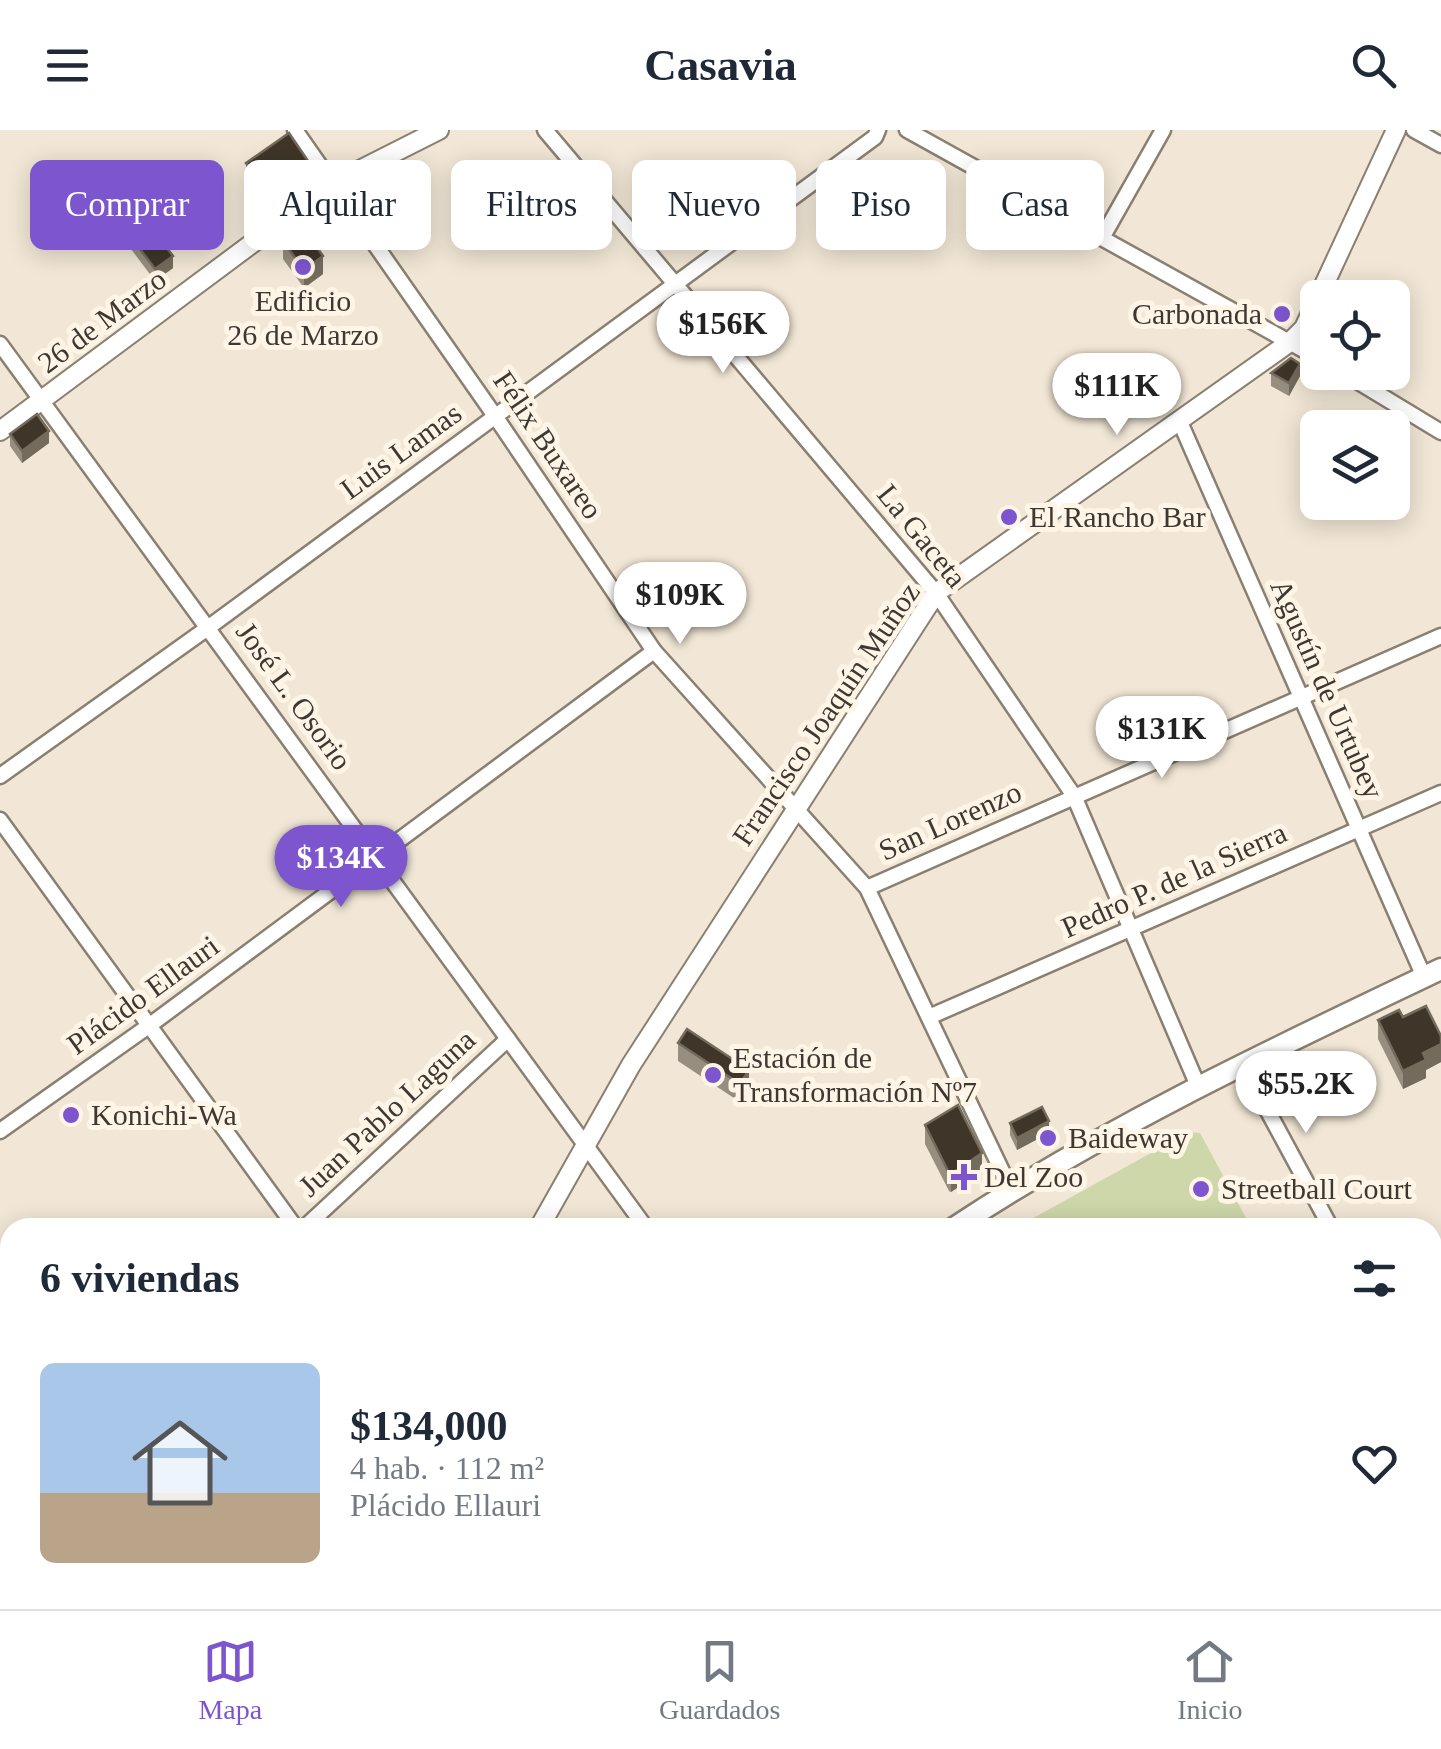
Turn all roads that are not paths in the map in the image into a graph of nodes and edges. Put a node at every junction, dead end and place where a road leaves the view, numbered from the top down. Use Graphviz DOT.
graph roads {
  1 [pos="295,130"];
  2 [pos="439,130"];
  3 [pos="545,130"];
  4 [pos="878,130"];
  5 [pos="908,130"];
  6 [pos="1163,130"];
  7 [pos="1396,130"];
  8 [pos="1414,130"];
  9 [pos="1441,144"];
  10 [pos="316,160"];
  11 [pos="380,160"];
  12 [pos="966,162"];
  13 [pos="1104,234"];
  14 [pos="1104,239"];
  15 [pos="244,250"];
  16 [pos="379,250"];
  17 [pos="1326,280"];
  18 [pos="676,285"];
  19 [pos="1300,332"];
  20 [pos="1290,342"];
  21 [pos="0,344"];
  22 [pos="1300,348"];
  23 [pos="1372,390"];
  24 [pos="41,401"];
  25 [pos="496,416"];
  26 [pos="1180,422"];
  27 [pos="0,431"];
  28 [pos="1441,432"];
  29 [pos="936,593"];
  30 [pos="210,626"];
  31 [pos="1441,636"];
  32 [pos="654,651"];
  33 [pos="1300,697"];
  34 [pos="0,776"];
  35 [pos="1441,793"];
  36 [pos="1074,796"];
  37 [pos="794,809"];
  38 [pos="0,820"];
  39 [pos="1359,829"];
  40 [pos="377,856"];
  41 [pos="867,888"];
  42 [pos="1131,929"];
  43 [pos="1432,973"];
  44 [pos="929,1017"];
  45 [pos="150,1024"];
  46 [pos="508,1039"];
  47 [pos="1243,1065"];
  48 [pos="1198,1086"];
  49 [pos="0,1131"];
  50 [pos="584,1145"];
  51 [pos="1011,1190"];
  52 [pos="293,1218"];
  53 [pos="311,1218"];
  54 [pos="544,1218"];
  55 [pos="639,1218"];
  56 [pos="969,1218"];
  57 [pos="1326,1218"];
  1 -- 10 [label="street, Félix Buxareo"];
  2 -- 11 [label="street, 26 de Marzo"];
  3 -- 18 [label="street, La Gaceta"];
  4 -- 18 [label="street, Luis Lamas"];
  5 -- 12 [label="street"];
  6 -- 13 [label="street"];
  7 -- 17 [label="street, Francisco Joaquín Muñoz"];
  8 -- 9 [label="street"];
  14 -- 20 [label="street"];
  15 -- 24 [label="street, 26 de Marzo"];
  16 -- 25 [label="street, Félix Buxareo"];
  18 -- 25 [label="street, Luis Lamas"];
  18 -- 29 [label="street, La Gaceta"];
  19 -- 20 [label="street, Francisco Joaquín Muñoz"];
  20 -- 22 [label="street"];
  20 -- 26 [label="street, Francisco Joaquín Muñoz"];
  21 -- 24 [label="street, José L. Osorio"];
  23 -- 28 [label="street"];
  24 -- 27 [label="street, 26 de Marzo"];
  24 -- 30 [label="street, José L. Osorio"];
  25 -- 30 [label="street, Luis Lamas"];
  25 -- 32 [label="street, Félix Buxareo"];
  26 -- 29 [label="street, Francisco Joaquín Muñoz"];
  26 -- 33 [label="street, Agustín de Urtubey"];
  29 -- 36 [label="street, La Gaceta"];
  29 -- 37 [label="street, Francisco Joaquín Muñoz"];
  30 -- 34 [label="street, Luis Lamas"];
  30 -- 40 [label="street, José L. Osorio"];
  31 -- 33 [label="street, San Lorenzo"];
  32 -- 37 [label="street, Félix Buxareo"];
  32 -- 40 [label="street, Plácido Ellauri"];
  33 -- 36 [label="street, San Lorenzo"];
  33 -- 39 [label="street, Agustín de Urtubey"];
  35 -- 39 [label="street, Pedro P. de la Sierra"];
  36 -- 41 [label="street, San Lorenzo"];
  36 -- 42 [label="street, La Gaceta"];
  37 -- 41 [label="street, Félix Buxareo"];
  37 -- 50 [label="street, Francisco Joaquín Muñoz"];
  38 -- 45 [label="street"];
  39 -- 42 [label="street, Pedro P. de la Sierra"];
  39 -- 43 [label="street, Agustín de Urtubey"];
  40 -- 45 [label="street, Plácido Ellauri"];
  40 -- 46 [label="street, José L. Osorio"];
  41 -- 44 [label="street, Félix Buxareo"];
  42 -- 44 [label="street, Pedro P. de la Sierra"];
  42 -- 48 [label="street, La Gaceta"];
  43 -- 47 [label="main road"];
  44 -- 51 [label="street, Félix Buxareo"];
  45 -- 49 [label="street, Plácido Ellauri"];
  45 -- 52 [label="street"];
  46 -- 50 [label="street, José L. Osorio"];
  46 -- 53 [label="street, Juan Pablo Laguna"];
  47 -- 48 [label="main road"];
  47 -- 57 [label="street"];
  48 -- 51 [label="main road"];
  50 -- 54 [label="street, Francisco Joaquín Muñoz"];
  50 -- 55 [label="street, José L. Osorio"];
  51 -- 56 [label="main road"];
}
